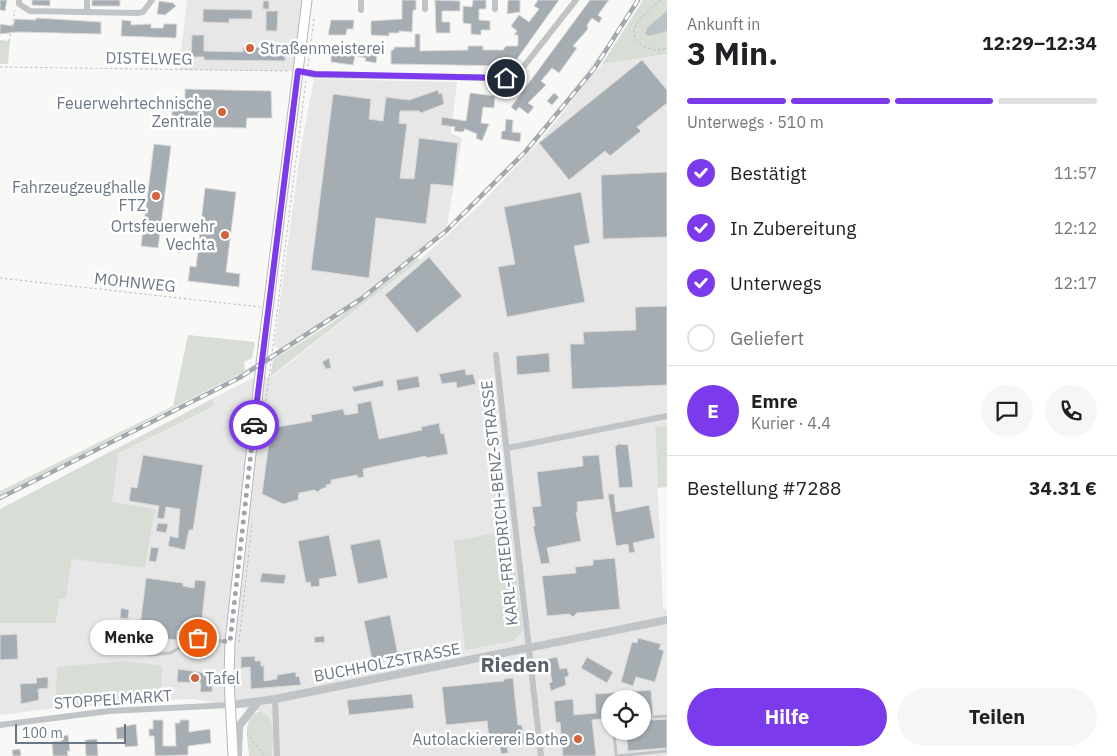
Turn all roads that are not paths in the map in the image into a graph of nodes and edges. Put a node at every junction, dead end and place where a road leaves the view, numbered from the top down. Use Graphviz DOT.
graph roads {
  1 [pos="87,0"];
  2 [pos="152,0"];
  3 [pos="307,0"];
  4 [pos="361,0"];
  5 [pos="425,0"];
  6 [pos="495,0"];
  7 [pos="576,0"];
  8 [pos="19,2"];
  9 [pos="425,9"];
  10 [pos="495,9"];
  11 [pos="361,10"];
  12 [pos="87,12"];
  13 [pos="303,72"];
  14 [pos="496,355"];
  15 [pos="667,416"];
  16 [pos="508,448"];
  17 [pos="667,620"];
  18 [pos="230,642"];
  19 [pos="529,648"];
  20 [pos="149,655"];
  21 [pos="275,699"];
  22 [pos="258,702"];
  23 [pos="230,705"];
  24 [pos="667,716"];
  25 [pos="653,717"];
  26 [pos="0,725"];
  27 [pos="615,740"];
  28 [pos="667,751"];
  29 [pos="233,756"];
  30 [pos="238,756"];
  31 [pos="277,756"];
  32 [pos="541,756"];
  1 -- 12 [label="street"];
  2 -- 12 [label="street"];
  3 -- 13 [label="main road"];
  4 -- 11 [label="street"];
  5 -- 9 [label="street"];
  6 -- 10 [label="street"];
  7 -- 13 [label="street"];
  8 -- 12 [label="street"];
  13 -- 18 [label="main road"];
  14 -- 16 [label="street, KARL-FRIEDRICH-BENZ-STRASSE"];
  15 -- 16 [label="street"];
  16 -- 19 [label="street, KARL-FRIEDRICH-BENZ-STRASSE"];
  17 -- 19 [label="street, BUCHHOLZSTRASSE"];
  18 -- 20 [label="lane"];
  18 -- 23 [label="main road"];
  19 -- 21 [label="street, BUCHHOLZSTRASSE"];
  19 -- 32 [label="street, KARL-FRIEDRICH-BENZ-STRASSE"];
  21 -- 22 [label="street, BUCHHOLZSTRASSE"];
  21 -- 31 [label="street"];
  22 -- 23 [label="street, BUCHHOLZSTRASSE"];
  22 -- 30 [label="street"];
  23 -- 26 [label="street, STOPPELMARKT"];
  23 -- 29 [label="main road"];
  24 -- 25 [label="lane"];
  27 -- 28 [label="lane"];
}
